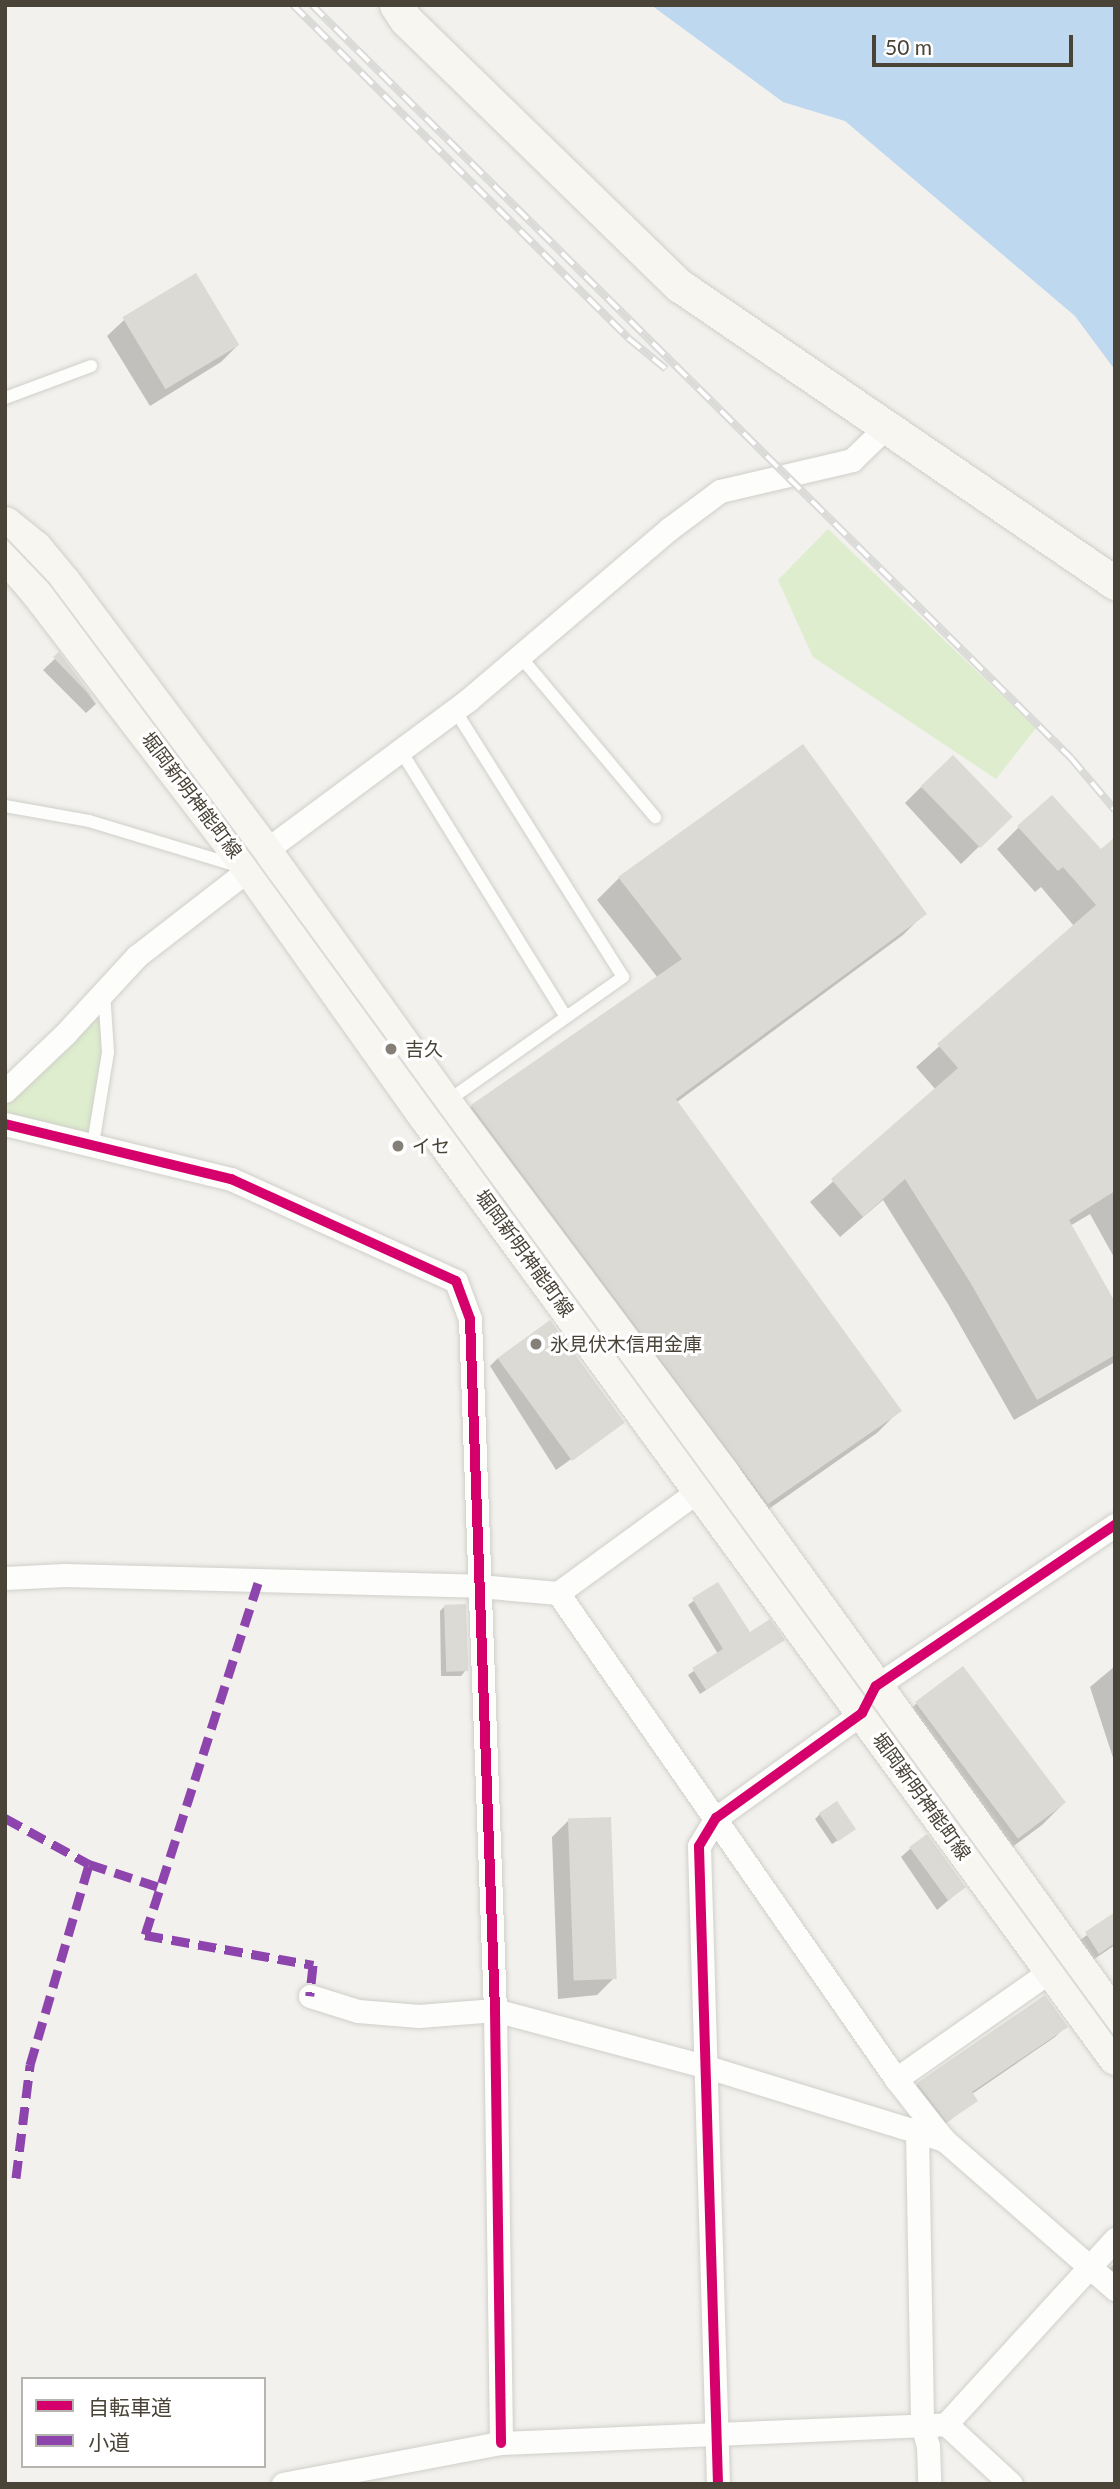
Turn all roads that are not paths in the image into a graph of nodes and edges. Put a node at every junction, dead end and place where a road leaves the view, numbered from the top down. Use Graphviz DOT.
graph roads {
  1 [pos="396,5"];
  2 [pos="92,366"];
  3 [pos="5,398"];
  4 [pos="888,425"];
  5 [pos="5,523"];
  6 [pos="5,555"];
  7 [pos="1115,583"];
  8 [pos="519,655"];
  9 [pos="455,710"];
  10 [pos="401,751"];
  11 [pos="5,806"];
  12 [pos="655,817"];
  13 [pos="257,860"];
  14 [pos="104,991"];
  15 [pos="566,1017"];
  16 [pos="5,1091"];
  17 [pos="446,1102"];
  18 [pos="5,1124"];
  19 [pos="93,1144"];
  20 [pos="710,1482"];
  21 [pos="1115,1525"];
  22 [pos="5,1578"];
  23 [pos="479,1586"];
  24 [pos="558,1593"];
  25 [pos="869,1700"];
  26 [pos="716,1818"];
  27 [pos="1061,1964"];
  28 [pos="310,1996"];
  29 [pos="495,2010"];
  30 [pos="1115,2017"];
  31 [pos="1115,2058"];
  32 [pos="704,2066"];
  33 [pos="896,2079"];
  34 [pos="917,2132"];
  35 [pos="944,2140"];
  36 [pos="1115,2239"];
  37 [pos="1088,2266"];
  38 [pos="1115,2289"];
  39 [pos="922,2424"];
  40 [pos="946,2424"];
  41 [pos="716,2435"];
  42 [pos="501,2443"];
  43 [pos="283,2484"];
  44 [pos="718,2484"];
  45 [pos="929,2484"];
  46 [pos="1011,2484"];
  1 -- 4 [label="main road"];
  2 -- 3 [label="lane"];
  4 -- 7 [label="main road"];
  4 -- 8 [label="street"];
  5 -- 13 [label="main road, 堀岡新明神能町線"];
  6 -- 13 [label="main road, 堀岡新明神能町線"];
  8 -- 9 [label="street"];
  8 -- 12 [label="lane"];
  9 -- 10 [label="street"];
  9 -- 15 [label="lane"];
  10 -- 13 [label="street"];
  10 -- 15 [label="lane"];
  11 -- 13 [label="lane"];
  13 -- 14 [label="street"];
  13 -- 17 [label="main road, 堀岡新明神能町線"];
  13 -- 20 [label="main road, 堀岡新明神能町線"];
  14 -- 16 [label="street"];
  14 -- 19 [label="lane"];
  15 -- 17 [label="lane"];
  17 -- 20 [label="main road, 堀岡新明神能町線"];
  18 -- 19 [label="street"];
  19 -- 23 [label="street"];
  20 -- 24 [label="street"];
  20 -- 25 [label="main road, 堀岡新明神能町線"];
  21 -- 25 [label="street"];
  22 -- 23 [label="street"];
  23 -- 24 [label="street"];
  23 -- 29 [label="street"];
  24 -- 26 [label="street"];
  25 -- 26 [label="street"];
  25 -- 27 [label="main road, 堀岡新明神能町線"];
  26 -- 32 [label="street"];
  26 -- 33 [label="street"];
  27 -- 30 [label="main road, 堀岡新明神能町線"];
  27 -- 31 [label="main road, 堀岡新明神能町線"];
  27 -- 33 [label="street"];
  28 -- 29 [label="street"];
  29 -- 32 [label="street"];
  29 -- 42 [label="street"];
  32 -- 34 [label="street"];
  32 -- 41 [label="street"];
  33 -- 35 [label="street"];
  34 -- 35 [label="street"];
  34 -- 39 [label="street"];
  35 -- 37 [label="street"];
  36 -- 37 [label="street"];
  37 -- 38 [label="street"];
  37 -- 40 [label="street"];
  39 -- 40 [label="street"];
  39 -- 41 [label="street"];
  39 -- 45 [label="street"];
  40 -- 46 [label="street"];
  41 -- 42 [label="street"];
  41 -- 44 [label="street"];
  42 -- 43 [label="street"];
}
